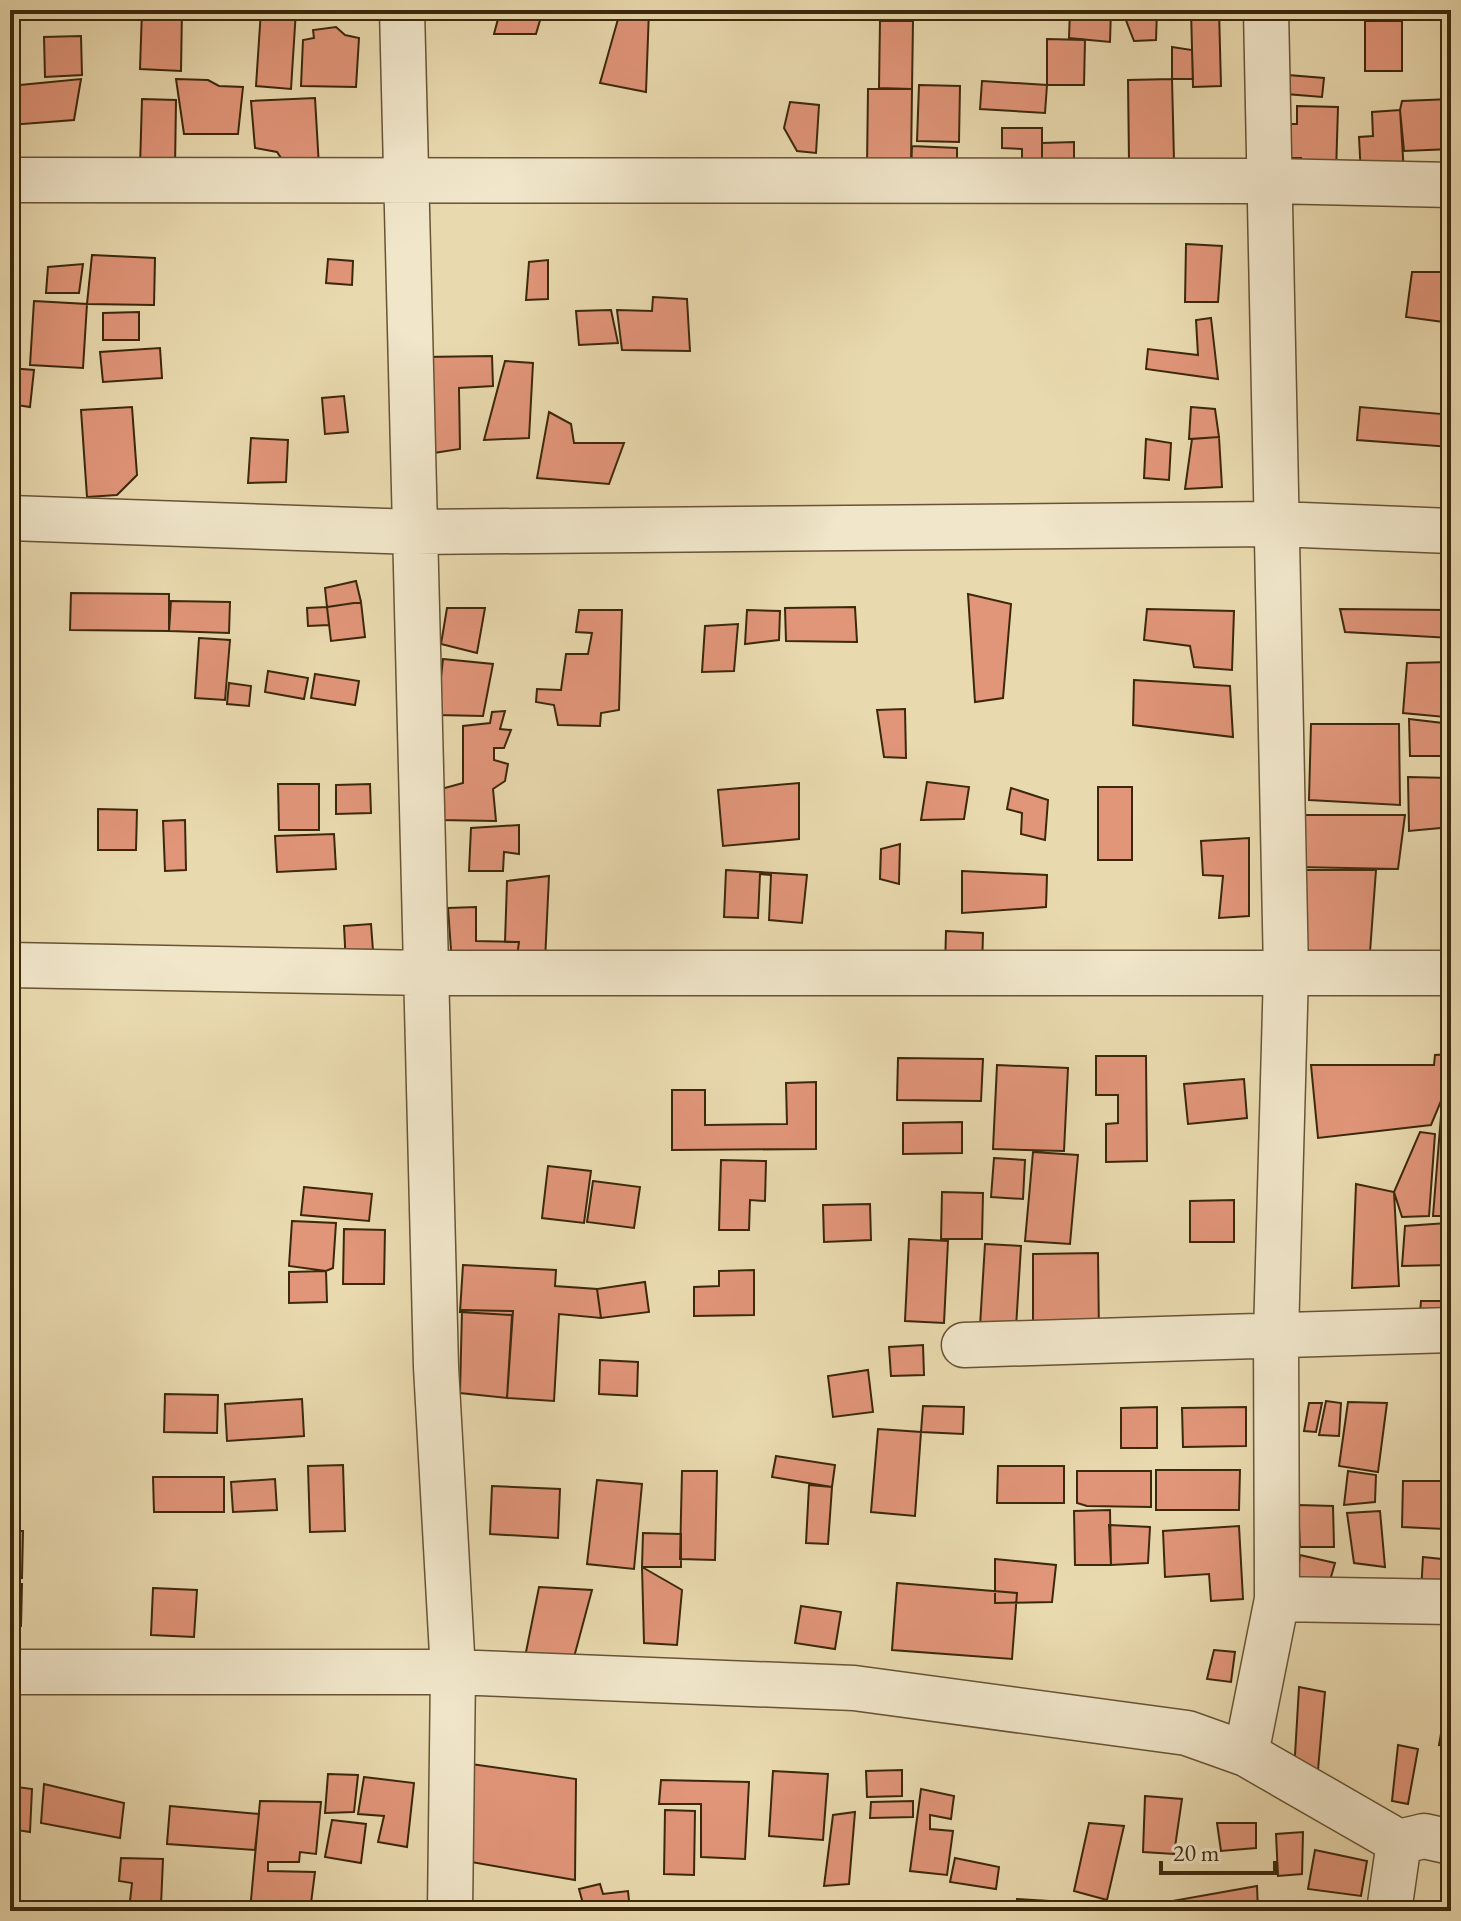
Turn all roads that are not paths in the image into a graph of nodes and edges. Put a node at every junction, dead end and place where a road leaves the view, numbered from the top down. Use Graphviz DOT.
graph roads {
  1 [pos="402,10"];
  2 [pos="1266,10"];
  3 [pos="406,179"];
  4 [pos="10,180"];
  5 [pos="1270,181"];
  6 [pos="1451,185"];
  7 [pos="10,518"];
  8 [pos="1277,524"];
  9 [pos="1451,531"];
  10 [pos="415,532"];
  11 [pos="10,965"];
  12 [pos="1286,972"];
  13 [pos="426,973"];
  14 [pos="1451,973"];
  15 [pos="1451,1330"];
  16 [pos="1276,1335"];
  17 [pos="964,1345"];
  18 [pos="1277,1599"];
  19 [pos="1451,1602"];
  20 [pos="10,1672"];
  21 [pos="453,1672"];
  22 [pos="1246,1754"];
  23 [pos="1399,1842"];
  24 [pos="1451,1842"];
  25 [pos="450,1911"];
  26 [pos="1389,1911"];
  1 -- 3 [label="street"];
  2 -- 5 [label="street"];
  3 -- 4 [label="street"];
  3 -- 5 [label="street"];
  3 -- 10 [label="street"];
  5 -- 6 [label="street"];
  5 -- 8 [label="street"];
  7 -- 10 [label="street"];
  8 -- 9 [label="street"];
  8 -- 10 [label="street"];
  8 -- 12 [label="street"];
  10 -- 13 [label="street"];
  11 -- 13 [label="street"];
  12 -- 13 [label="street"];
  12 -- 14 [label="street"];
  12 -- 16 [label="street"];
  13 -- 21 [label="street"];
  15 -- 16 [label="street"];
  16 -- 17 [label="street"];
  16 -- 18 [label="street"];
  18 -- 19 [label="street"];
  18 -- 22 [label="street"];
  20 -- 21 [label="street"];
  21 -- 22 [label="street"];
  21 -- 25 [label="street"];
  22 -- 23 [label="street"];
  23 -- 24 [label="street"];
  23 -- 26 [label="street"];
}
